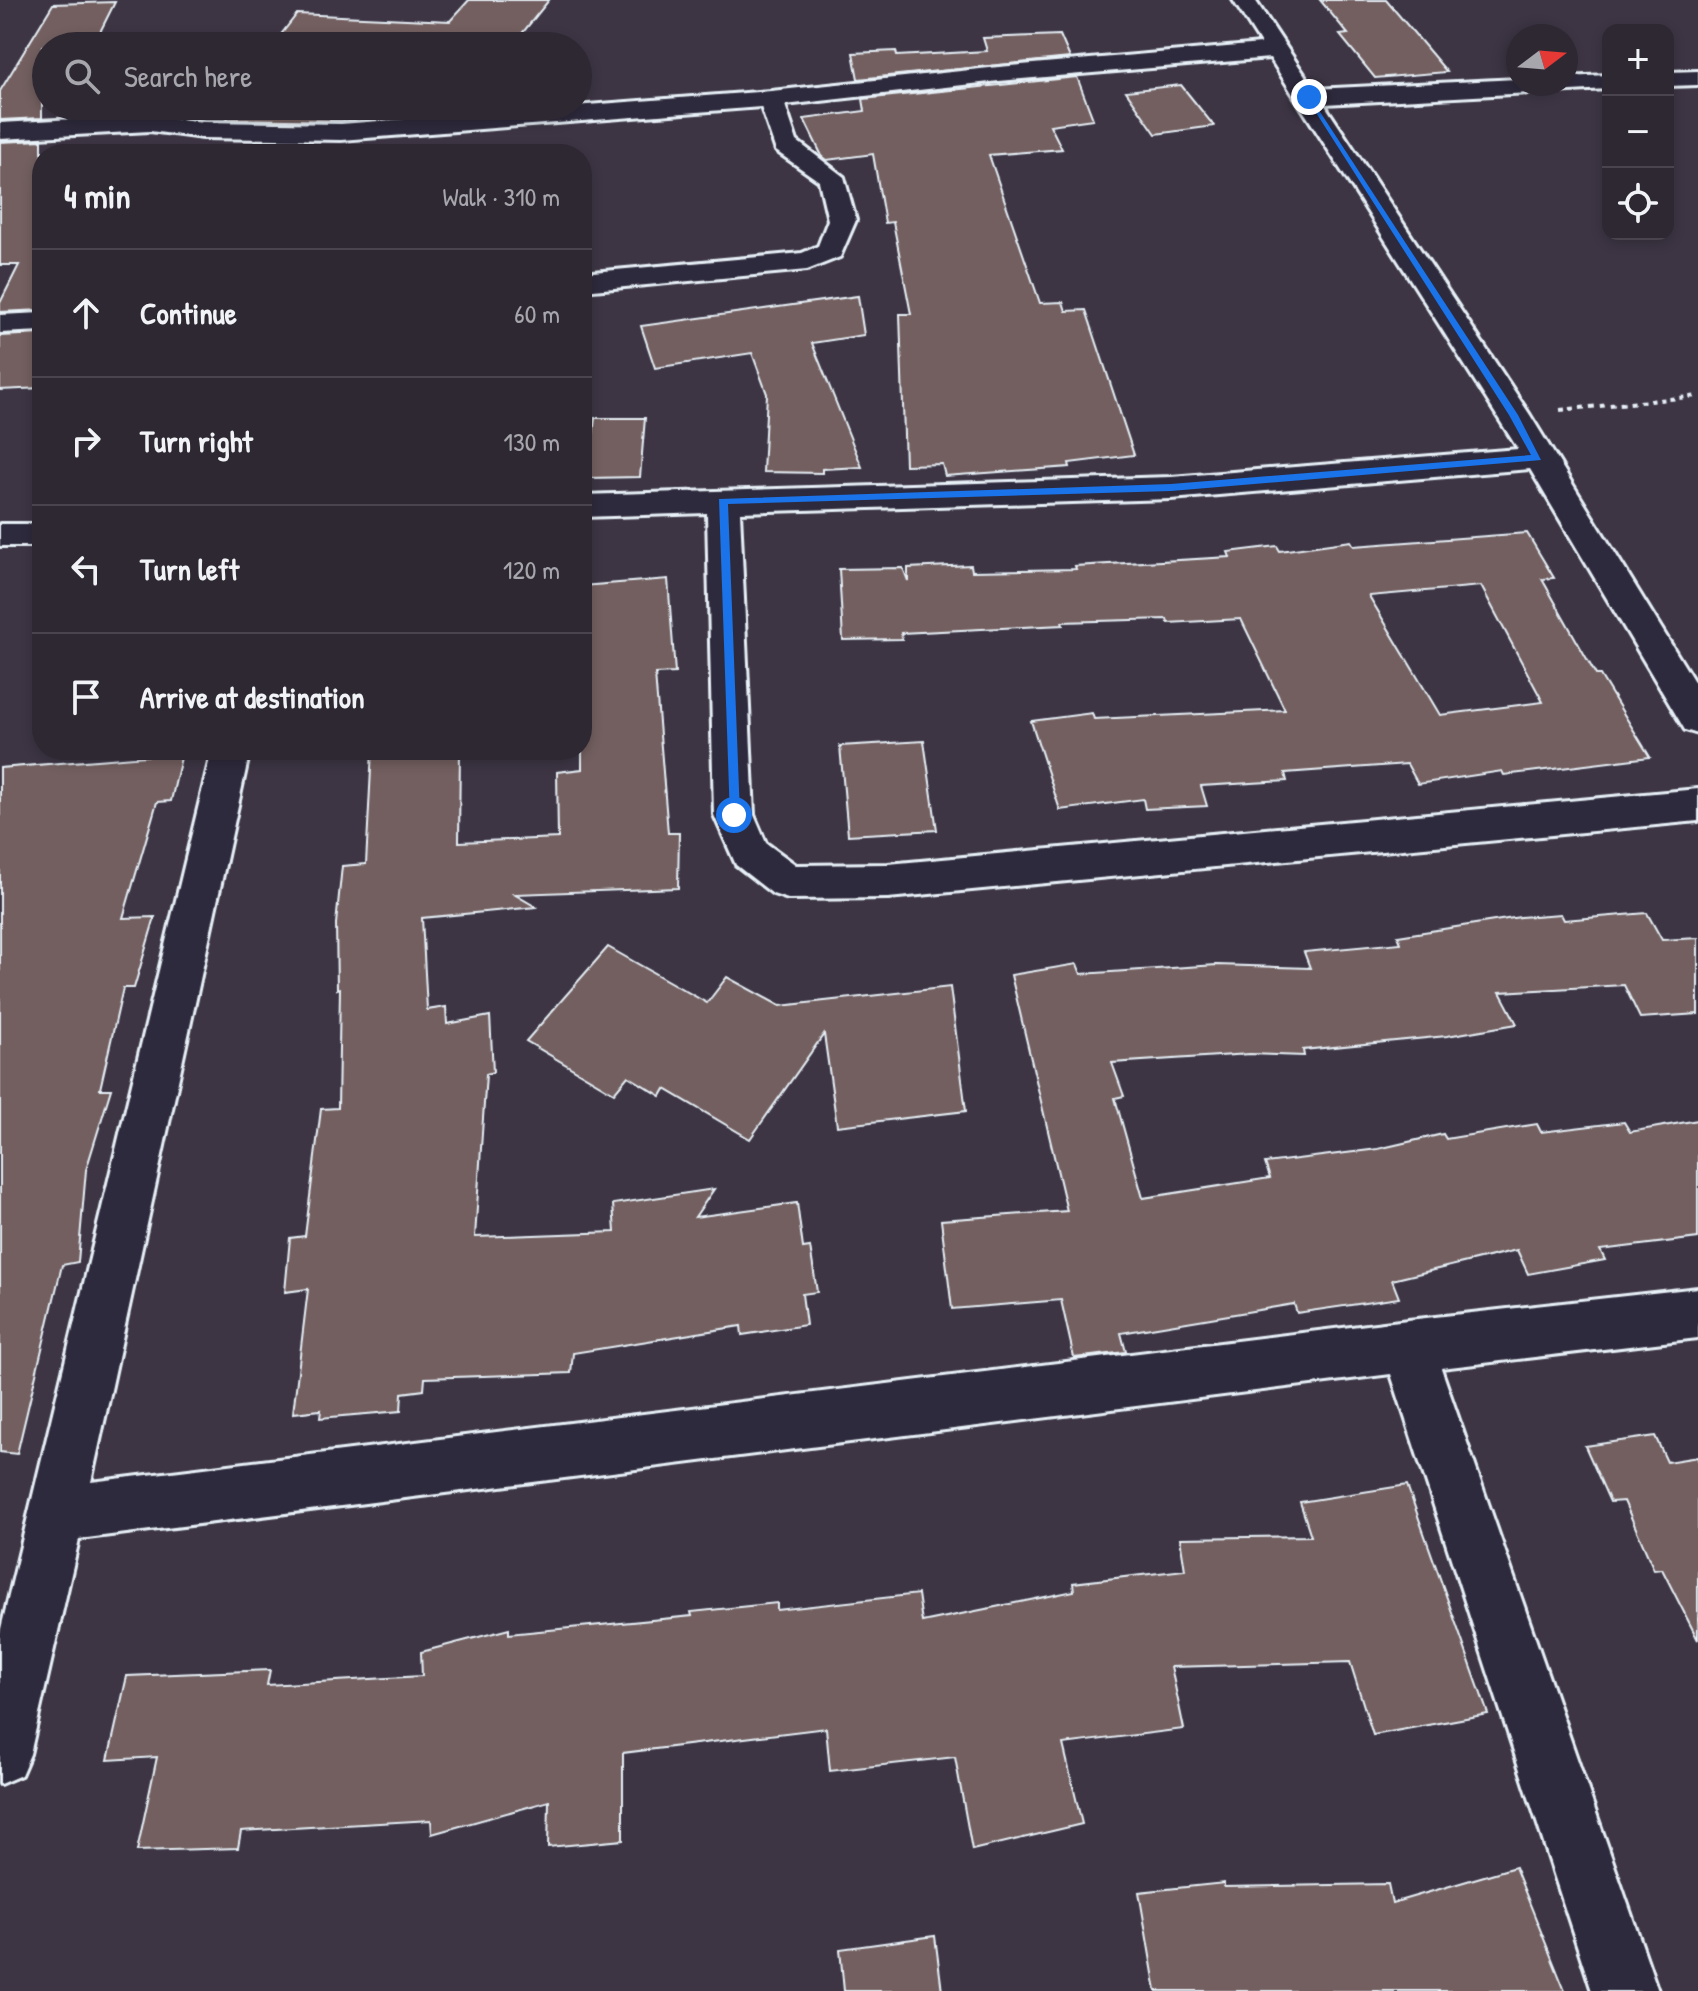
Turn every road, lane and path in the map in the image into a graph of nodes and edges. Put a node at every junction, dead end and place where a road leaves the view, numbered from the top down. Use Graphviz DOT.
graph roads {
  1 [pos="1244,0"];
  2 [pos="1279,50"];
  3 [pos="1698,78"];
  4 [pos="1674,79"];
  5 [pos="1602,82"];
  6 [pos="1309,97"];
  7 [pos="771,99"];
  8 [pos="592,113"];
  9 [pos="497,120"];
  10 [pos="0,131"];
  11 [pos="592,281"];
  12 [pos="32,322"];
  13 [pos="0,324"];
  14 [pos="1698,396"];
  15 [pos="1514,415"];
  16 [pos="1537,458"];
  17 [pos="723,501"];
  18 [pos="592,506"];
  19 [pos="0,535"];
  20 [pos="32,535"];
  21 [pos="1698,720"];
  22 [pos="229,760"];
  23 [pos="1698,805"];
  24 [pos="1698,1313"];
  25 [pos="1408,1346"];
  26 [pos="57,1514"];
  27 [pos="0,1754"];
  28 [pos="1625,1991"];
  1 -- 2 [label="street"];
  2 -- 6 [label="street"];
  2 -- 7 [label="street"];
  3 -- 4 [label="street"];
  5 -- 6 [label="street"];
  6 -- 15 [label="street"];
  7 -- 8 [label="street"];
  7 -- 11 [label="street"];
  9 -- 10 [label="street"];
  12 -- 13 [label="street"];
  14 -- 15 [label="path"];
  15 -- 16 [label="street"];
  16 -- 17 [label="street"];
  16 -- 21 [label="street"];
  17 -- 18 [label="street"];
  17 -- 23 [label="street"];
  19 -- 20 [label="street"];
  22 -- 26 [label="street"];
  24 -- 25 [label="street"];
  25 -- 26 [label="street"];
  25 -- 28 [label="street"];
  26 -- 27 [label="street"];
}
